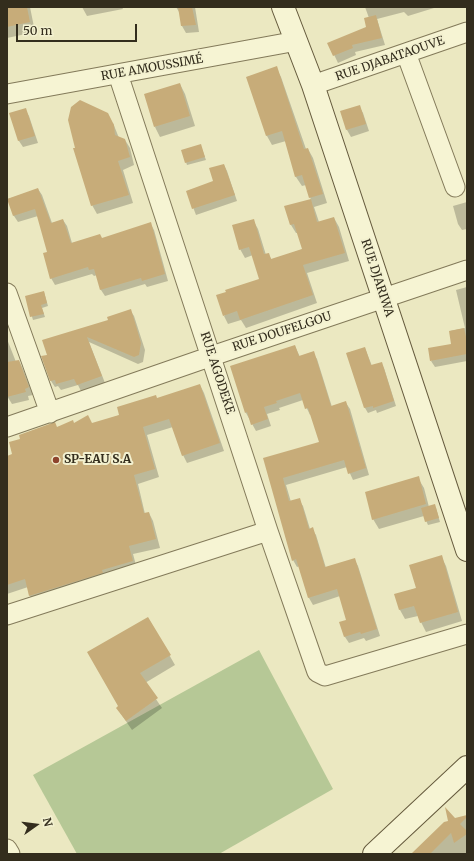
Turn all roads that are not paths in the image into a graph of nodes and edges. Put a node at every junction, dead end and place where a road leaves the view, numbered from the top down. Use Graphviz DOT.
graph roads {
  1 [pos="283,7"];
  2 [pos="467,32"];
  3 [pos="296,41"];
  4 [pos="406,53"];
  5 [pos="118,74"];
  6 [pos="313,85"];
  7 [pos="7,94"];
  8 [pos="455,187"];
  9 [pos="467,270"];
  10 [pos="7,293"];
  11 [pos="384,299"];
  12 [pos="212,356"];
  13 [pos="50,413"];
  14 [pos="7,427"];
  15 [pos="268,531"];
  16 [pos="467,550"];
  17 [pos="7,615"];
  18 [pos="467,634"];
  19 [pos="467,767"];
  20 [pos="7,849"];
  21 [pos="10,854"];
  22 [pos="374,854"];
  1 -- 3 [label="street, RUE DJARIWA"];
  2 -- 4 [label="street, RUE DJABATAOUVE"];
  3 -- 5 [label="street, RUE AMOUSSIMÉ"];
  3 -- 6 [label="street, RUE DJARIWA"];
  4 -- 6 [label="street, RUE DJABATAOUVE"];
  4 -- 8 [label="street"];
  5 -- 7 [label="street, RUE AMOUSSIMÉ"];
  5 -- 12 [label="street, RUE AGODEKE"];
  6 -- 11 [label="street, RUE DJARIWA"];
  9 -- 11 [label="street, RUE DOUFELGOU"];
  10 -- 13 [label="street"];
  11 -- 12 [label="street, RUE DOUFELGOU"];
  11 -- 16 [label="street, RUE DJARIWA"];
  12 -- 13 [label="street, RUE DOUFELGOU"];
  12 -- 15 [label="street, RUE AGODEKE"];
  13 -- 14 [label="street, RUE DOUFELGOU"];
  15 -- 17 [label="street"];
  15 -- 18 [label="street, RUE AGODEKE"];
  19 -- 22 [label="street"];
  20 -- 21 [label="street"];
}
